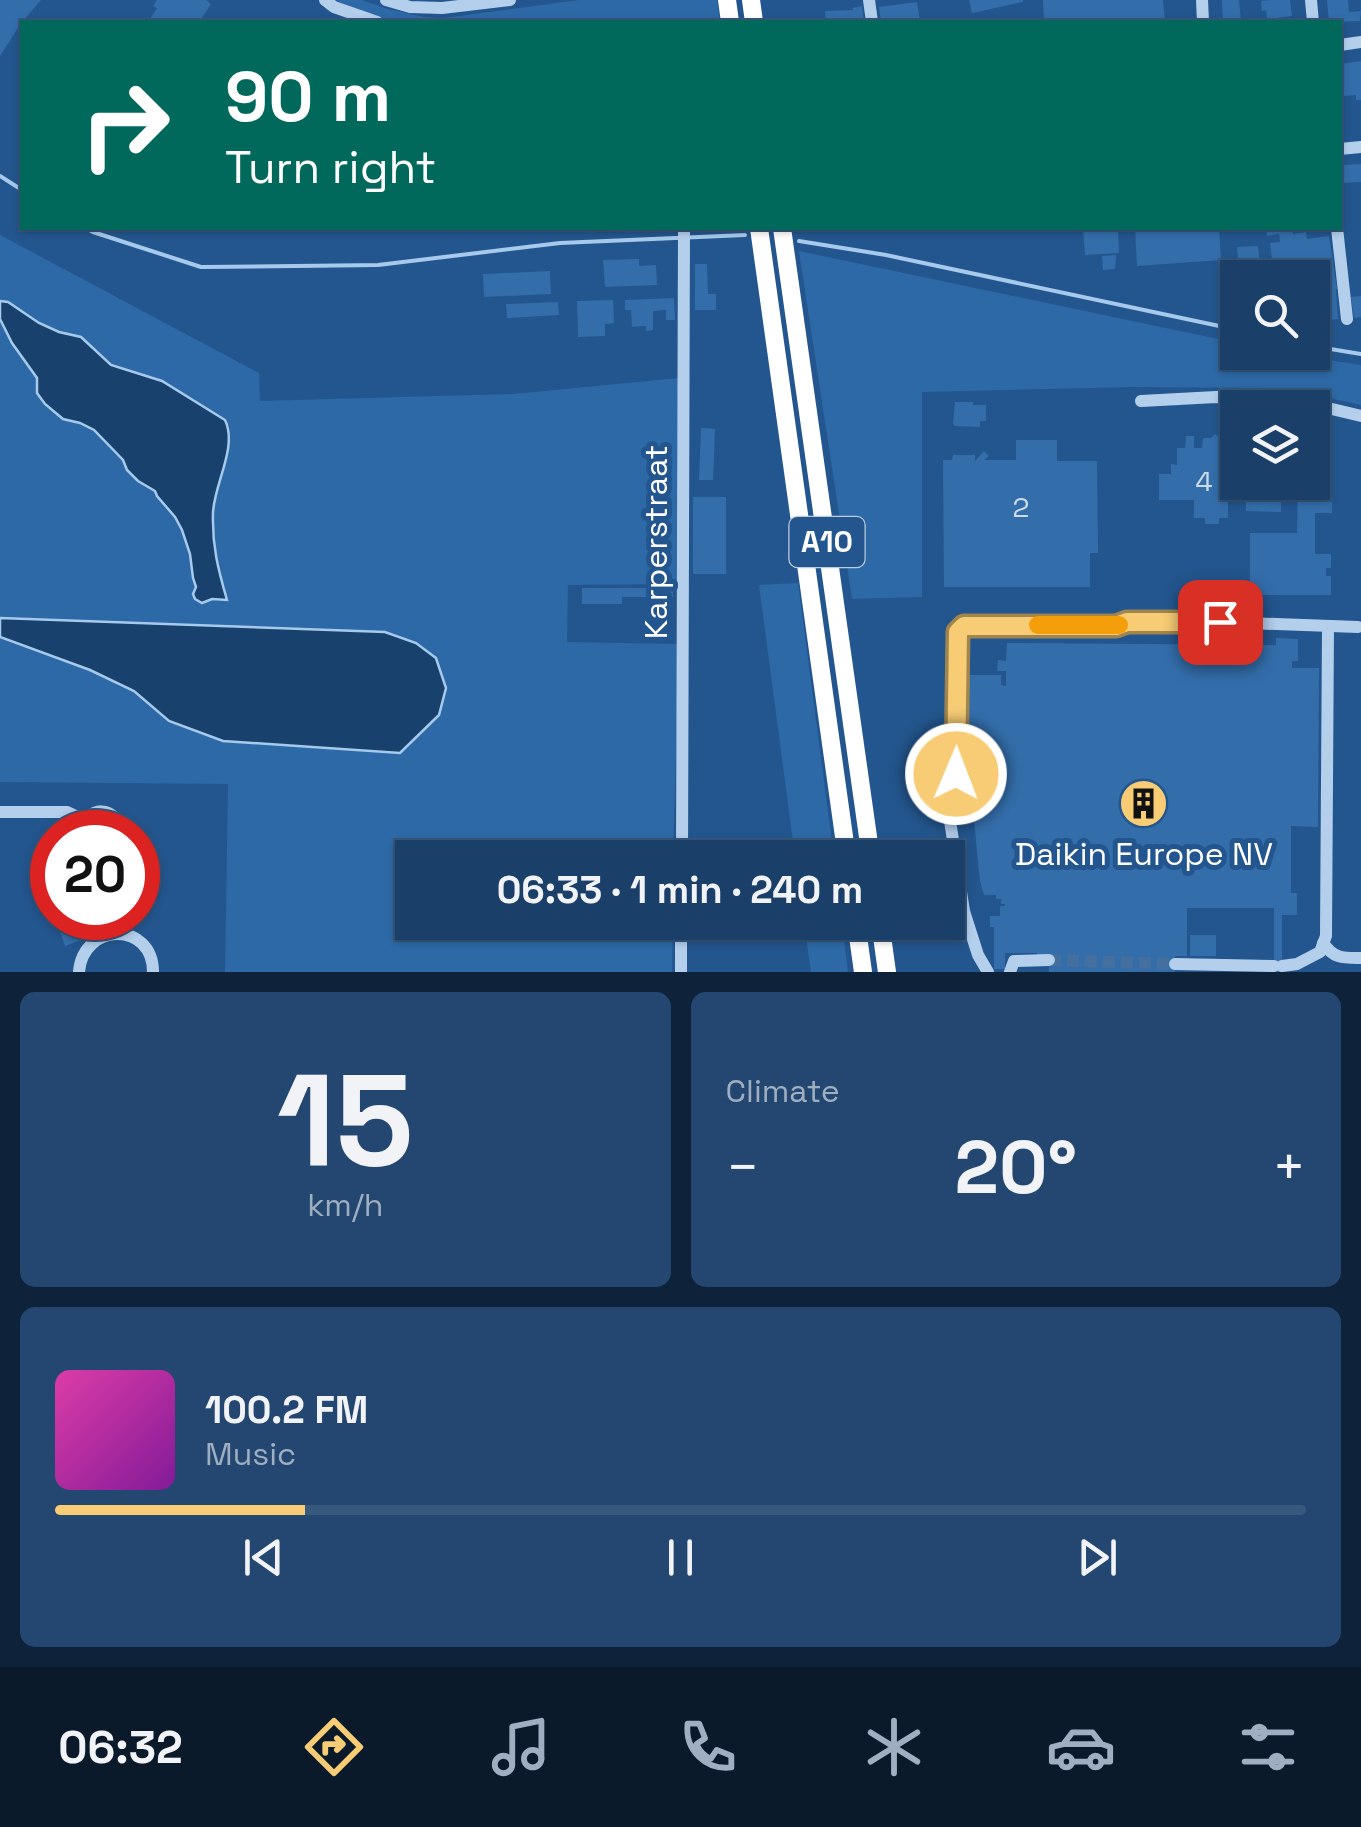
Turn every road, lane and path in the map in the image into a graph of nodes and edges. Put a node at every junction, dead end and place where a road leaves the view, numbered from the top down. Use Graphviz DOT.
graph roads {
  1 [pos="325,0"];
  2 [pos="386,0"];
  3 [pos="510,0"];
  4 [pos="371,20"];
  5 [pos="684,230"];
  6 [pos="759,230"];
  7 [pos="782,230"];
  8 [pos="1337,230"];
  9 [pos="1347,319"];
  10 [pos="1141,402"];
  11 [pos="1361,416"];
  12 [pos="1328,626"];
  13 [pos="1358,626"];
  14 [pos="0,812"];
  15 [pos="30,812"];
  16 [pos="682,840"];
  17 [pos="844,840"];
  18 [pos="868,840"];
  19 [pos="682,940"];
  20 [pos="859,940"];
  21 [pos="883,940"];
  22 [pos="1323,944"];
  23 [pos="978,955"];
  24 [pos="1361,958"];
  25 [pos="1049,960"];
  26 [pos="1175,964"];
  27 [pos="78,972"];
  28 [pos="153,972"];
  29 [pos="681,972"];
  30 [pos="863,972"];
  31 [pos="887,972"];
  32 [pos="976,972"];
  33 [pos="988,972"];
  34 [pos="1010,972"];
  1 -- 4 [label="street"];
  2 -- 3 [label="street"];
  5 -- 16 [label="street, Karperstraat"];
  6 -- 17 [label="highway, A10"];
  7 -- 18 [label="highway, A10"];
  8 -- 9 [label="street"];
  10 -- 11 [label="street"];
  12 -- 13 [label="street"];
  12 -- 22 [label="street"];
  12 -- 23 [label="street"];
  14 -- 15 [label="street"];
  19 -- 29 [label="street"];
  20 -- 30 [label="highway"];
  21 -- 31 [label="highway"];
  22 -- 24 [label="street"];
  22 -- 26 [label="street"];
  23 -- 32 [label="street"];
  23 -- 33 [label="street"];
  25 -- 34 [label="street"];
  27 -- 28 [label="street"];
}
